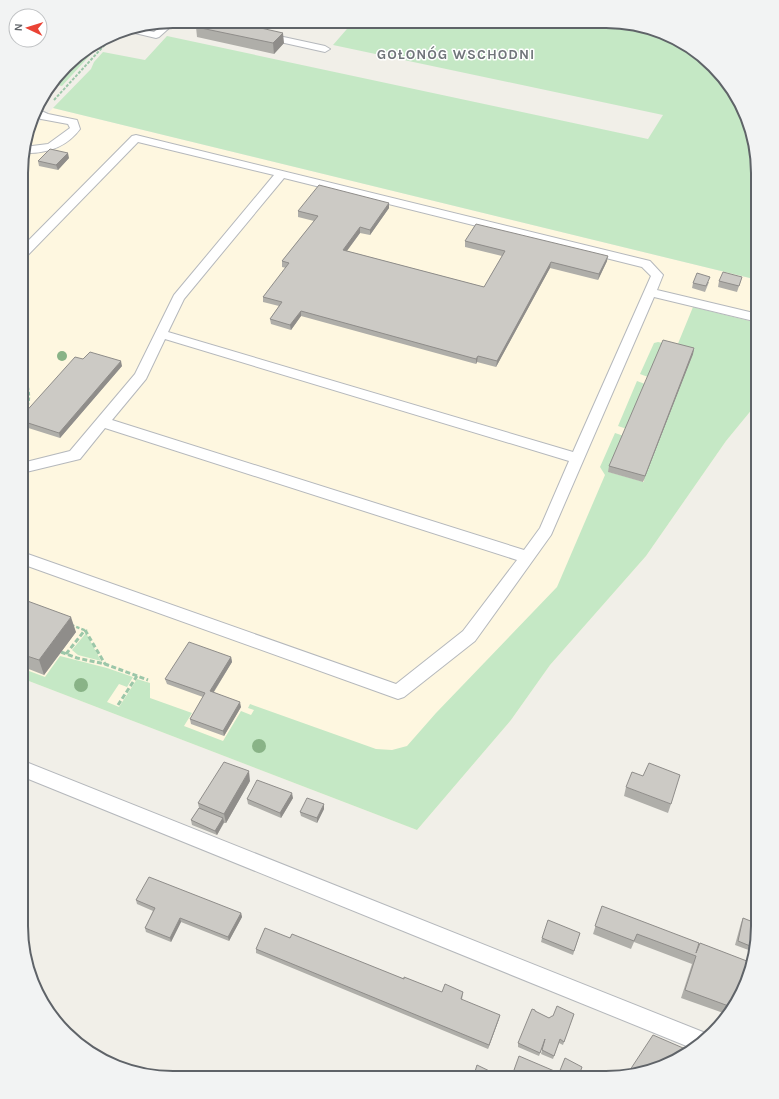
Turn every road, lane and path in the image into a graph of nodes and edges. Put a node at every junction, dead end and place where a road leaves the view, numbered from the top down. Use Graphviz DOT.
graph roads {
  1 [pos="164,28"];
  2 [pos="140,32"];
  3 [pos="258,34"];
  4 [pos="105,45"];
  5 [pos="325,49"];
  6 [pos="43,109"];
  7 [pos="40,115"];
  8 [pos="30,150"];
  9 [pos="281,174"];
  10 [pos="28,248"];
  11 [pos="649,292"];
  12 [pos="751,316"];
  13 [pos="161,334"];
  14 [pos="102,422"];
  15 [pos="578,459"];
  16 [pos="28,466"];
  17 [pos="527,556"];
  18 [pos="28,560"];
  19 [pos="64,622"];
  20 [pos="85,630"];
  21 [pos="61,652"];
  22 [pos="66,654"];
  23 [pos="105,664"];
  24 [pos="137,676"];
  25 [pos="148,680"];
  26 [pos="118,705"];
  27 [pos="28,771"];
  28 [pos="696,1039"];
  1 -- 2 [label="lane"];
  3 -- 5 [label="lane"];
  4 -- 6 [label="path"];
  7 -- 8 [label="lane"];
  9 -- 10 [label="lane"];
  9 -- 11 [label="lane"];
  9 -- 13 [label="lane"];
  11 -- 12 [label="lane"];
  11 -- 15 [label="lane"];
  13 -- 14 [label="lane"];
  13 -- 15 [label="lane"];
  14 -- 16 [label="lane"];
  14 -- 17 [label="lane"];
  15 -- 17 [label="lane"];
  17 -- 18 [label="lane"];
  19 -- 20 [label="path"];
  20 -- 22 [label="path"];
  20 -- 23 [label="path"];
  21 -- 22 [label="path"];
  22 -- 23 [label="path"];
  23 -- 24 [label="path"];
  24 -- 25 [label="path"];
  24 -- 26 [label="path"];
  27 -- 28 [label="lane"];
}
